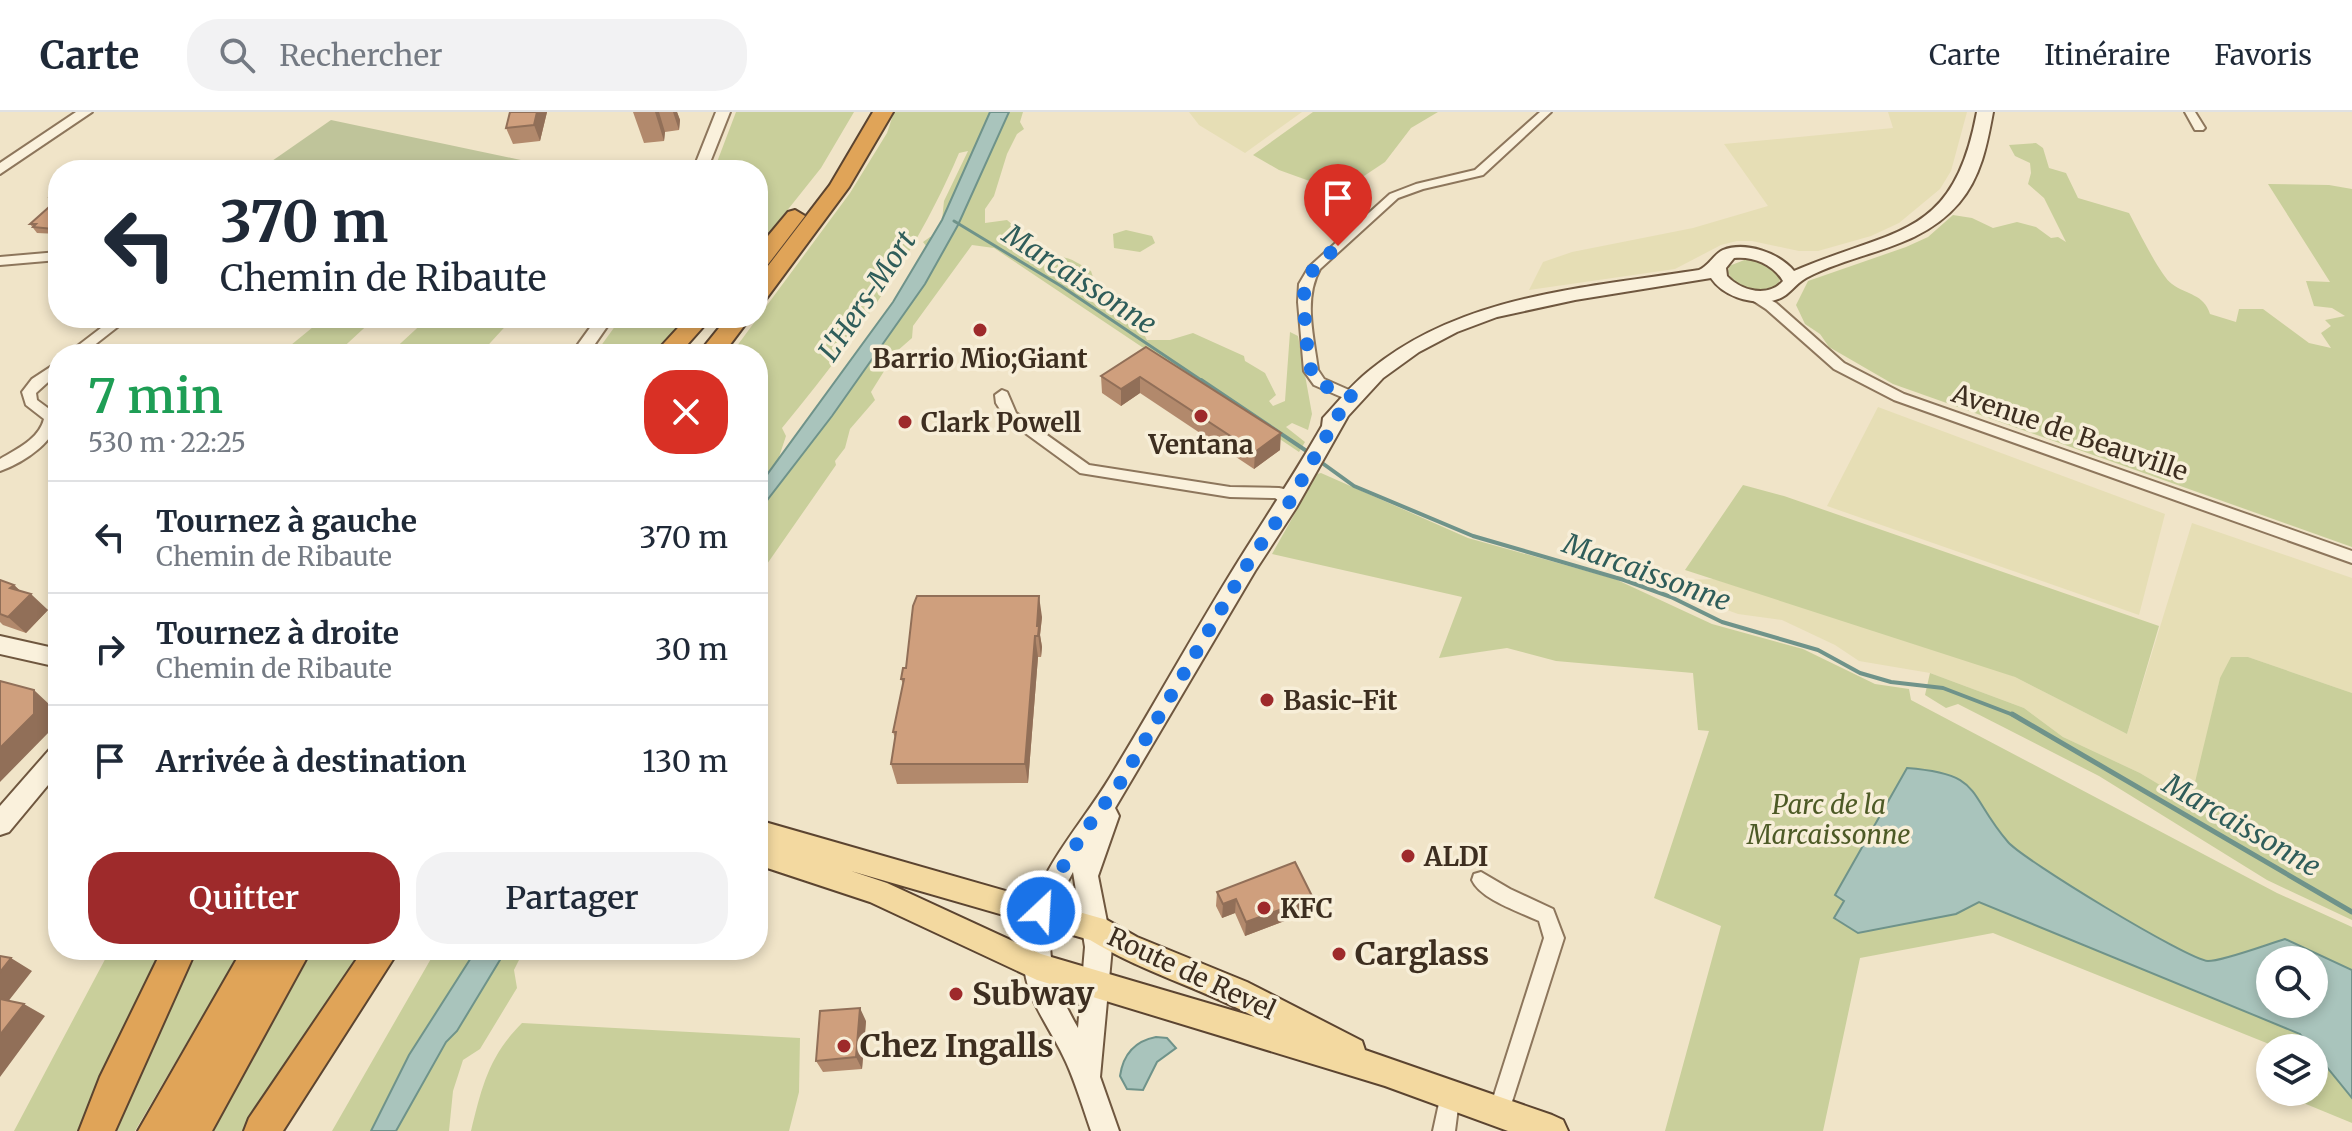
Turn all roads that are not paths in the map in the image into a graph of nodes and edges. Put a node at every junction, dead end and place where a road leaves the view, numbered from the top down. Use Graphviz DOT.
graph roads {
  1 [pos="78,112"];
  2 [pos="85,112"];
  3 [pos="723,112"];
  4 [pos="863,112"];
  5 [pos="883,112"];
  6 [pos="1546,112"];
  7 [pos="1985,112"];
  8 [pos="2190,112"];
  9 [pos="2199,128"];
  10 [pos="704,160"];
  11 [pos="0,167"];
  12 [pos="768,249"];
  13 [pos="48,257"];
  14 [pos="785,260"];
  15 [pos="0,261"];
  16 [pos="1777,262"];
  17 [pos="1832,263"];
  18 [pos="1717,268"];
  19 [pos="768,281"];
  20 [pos="1787,286"];
  21 [pos="768,287"];
  22 [pos="1731,287"];
  23 [pos="1602,290"];
  24 [pos="1754,295"];
  25 [pos="1789,321"];
  26 [pos="109,328"];
  27 [pos="691,328"];
  28 [pos="705,328"];
  29 [pos="731,328"];
  30 [pos="88,344"];
  31 [pos="675,344"];
  32 [pos="692,344"];
  33 [pos="718,344"];
  34 [pos="48,374"];
  35 [pos="1002,395"];
  36 [pos="1353,397"];
  37 [pos="48,415"];
  38 [pos="48,428"];
  39 [pos="0,466"];
  40 [pos="1283,501"];
  41 [pos="2352,557"];
  42 [pos="0,645"];
  43 [pos="33,654"];
  44 [pos="48,658"];
  45 [pos="48,662"];
  46 [pos="48,768"];
  47 [pos="1119,785"];
  48 [pos="0,824"];
  49 [pos="768,835"];
  50 [pos="768,856"];
  51 [pos="1481,880"];
  52 [pos="1041,911"];
  53 [pos="1097,929"];
  54 [pos="174,960"];
  55 [pos="254,960"];
  56 [pos="288,960"];
  57 [pos="375,960"];
  58 [pos="1037,966"];
  59 [pos="1097,983"];
  60 [pos="1385,1071"];
  61 [pos="1089,1083"];
  62 [pos="1450,1092"];
  63 [pos="1499,1111"];
  64 [pos="97,1131"];
  65 [pos="156,1131"];
  66 [pos="192,1131"];
  67 [pos="262,1131"];
  68 [pos="1105,1131"];
  69 [pos="1444,1131"];
  70 [pos="1552,1131"];
  1 -- 11 [label="street"];
  2 -- 11 [label="street"];
  3 -- 10 [label="street"];
  4 -- 12 [label="highway"];
  5 -- 14 [label="highway"];
  6 -- 36 [label="street"];
  7 -- 17 [label="main road"];
  8 -- 9 [label="street"];
  13 -- 15 [label="street"];
  14 -- 19 [label="highway"];
  14 -- 21 [label="highway"];
  16 -- 17 [label="main road"];
  16 -- 18 [label="main road"];
  16 -- 20 [label="main road"];
  17 -- 20 [label="main road"];
  18 -- 22 [label="main road"];
  18 -- 23 [label="main road"];
  20 -- 24 [label="main road"];
  20 -- 25 [label="street"];
  22 -- 23 [label="main road"];
  22 -- 24 [label="main road"];
  23 -- 36 [label="main road"];
  24 -- 25 [label="street, Avenue de Beauville"];
  25 -- 41 [label="street, Avenue de Beauville"];
  26 -- 30 [label="street"];
  27 -- 31 [label="highway"];
  28 -- 32 [label="highway"];
  29 -- 33 [label="highway"];
  34 -- 37 [label="street"];
  35 -- 40 [label="street"];
  36 -- 40 [label="main road"];
  38 -- 39 [label="street"];
  40 -- 47 [label="main road"];
  42 -- 43 [label="main road"];
  43 -- 44 [label="main road"];
  43 -- 45 [label="main road"];
  46 -- 48 [label="main road"];
  47 -- 52 [label="main road"];
  47 -- 53 [label="main road"];
  49 -- 52 [label="main road, Route de Revel"];
  50 -- 58 [label="main road, Route de Revel"];
  51 -- 63 [label="street"];
  52 -- 53 [label="main road, Route de Revel"];
  52 -- 58 [label="main road"];
  53 -- 59 [label="main road"];
  53 -- 60 [label="main road, Route de Revel"];
  54 -- 64 [label="highway"];
  55 -- 65 [label="highway"];
  56 -- 66 [label="highway"];
  57 -- 67 [label="highway"];
  58 -- 59 [label="main road, Route de Revel"];
  58 -- 61 [label="main road"];
  59 -- 60 [label="main road, Route de Revel"];
  59 -- 61 [label="main road"];
  60 -- 62 [label="main road, Route de Revel"];
  61 -- 68 [label="main road"];
  62 -- 63 [label="main road, Route de Revel"];
  62 -- 69 [label="street"];
  63 -- 70 [label="main road, Route de Revel"];
}
